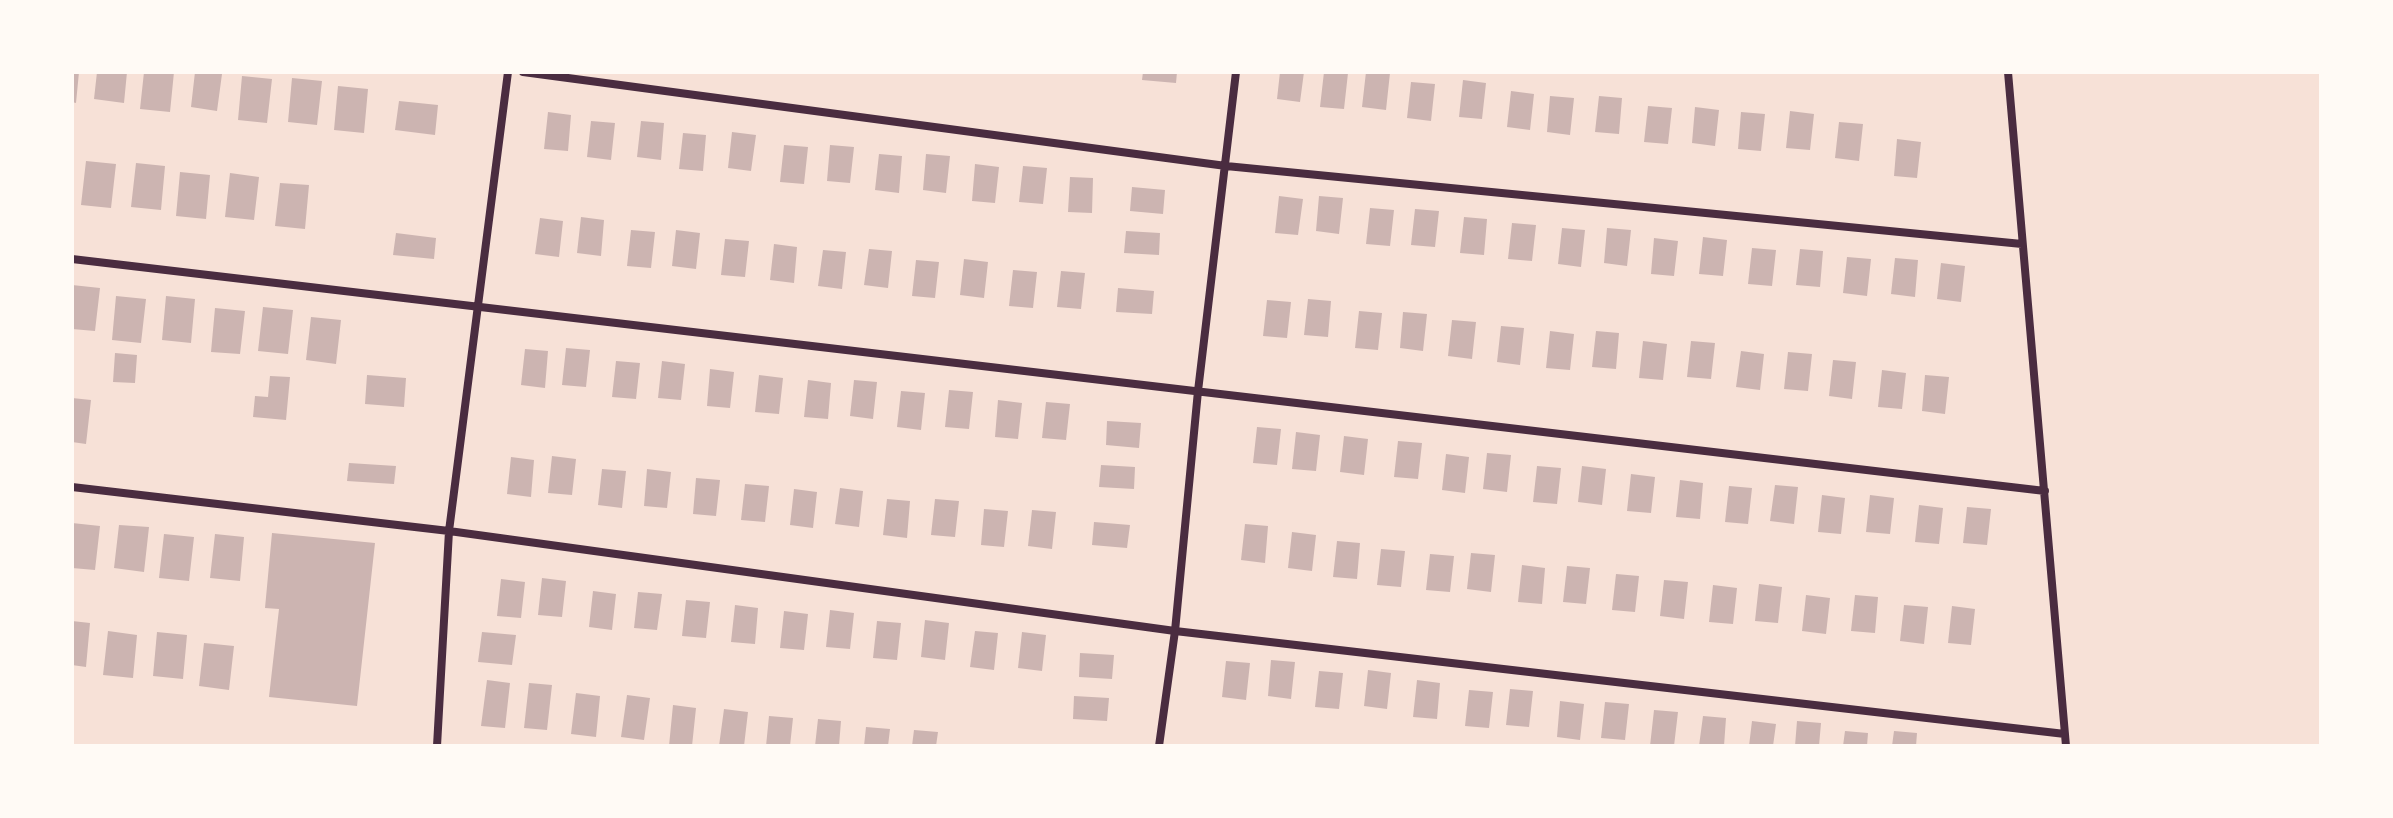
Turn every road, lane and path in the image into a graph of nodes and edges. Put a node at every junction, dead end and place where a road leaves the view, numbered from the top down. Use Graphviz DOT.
graph roads {
  1 [pos="508,72"];
  2 [pos="523,72"];
  3 [pos="1236,72"];
  4 [pos="2008,72"];
  5 [pos="1226,166"];
  6 [pos="2022,244"];
  7 [pos="72,259"];
  8 [pos="477,307"];
  9 [pos="1198,391"];
  10 [pos="72,487"];
  11 [pos="2045,491"];
  12 [pos="449,531"];
  13 [pos="1175,631"];
  14 [pos="2065,734"];
  15 [pos="437,746"];
  16 [pos="1159,746"];
  17 [pos="2066,746"];
  1 -- 8 [label="street"];
  2 -- 5 [label="street"];
  3 -- 5 [label="street"];
  4 -- 6 [label="street"];
  5 -- 6 [label="street"];
  5 -- 9 [label="street"];
  6 -- 11 [label="street"];
  7 -- 8 [label="street"];
  8 -- 9 [label="street"];
  8 -- 12 [label="street"];
  9 -- 11 [label="street"];
  9 -- 13 [label="street"];
  10 -- 12 [label="street"];
  11 -- 14 [label="street"];
  12 -- 13 [label="street"];
  12 -- 15 [label="street"];
  13 -- 14 [label="street"];
  13 -- 16 [label="street"];
  14 -- 17 [label="street"];
}
